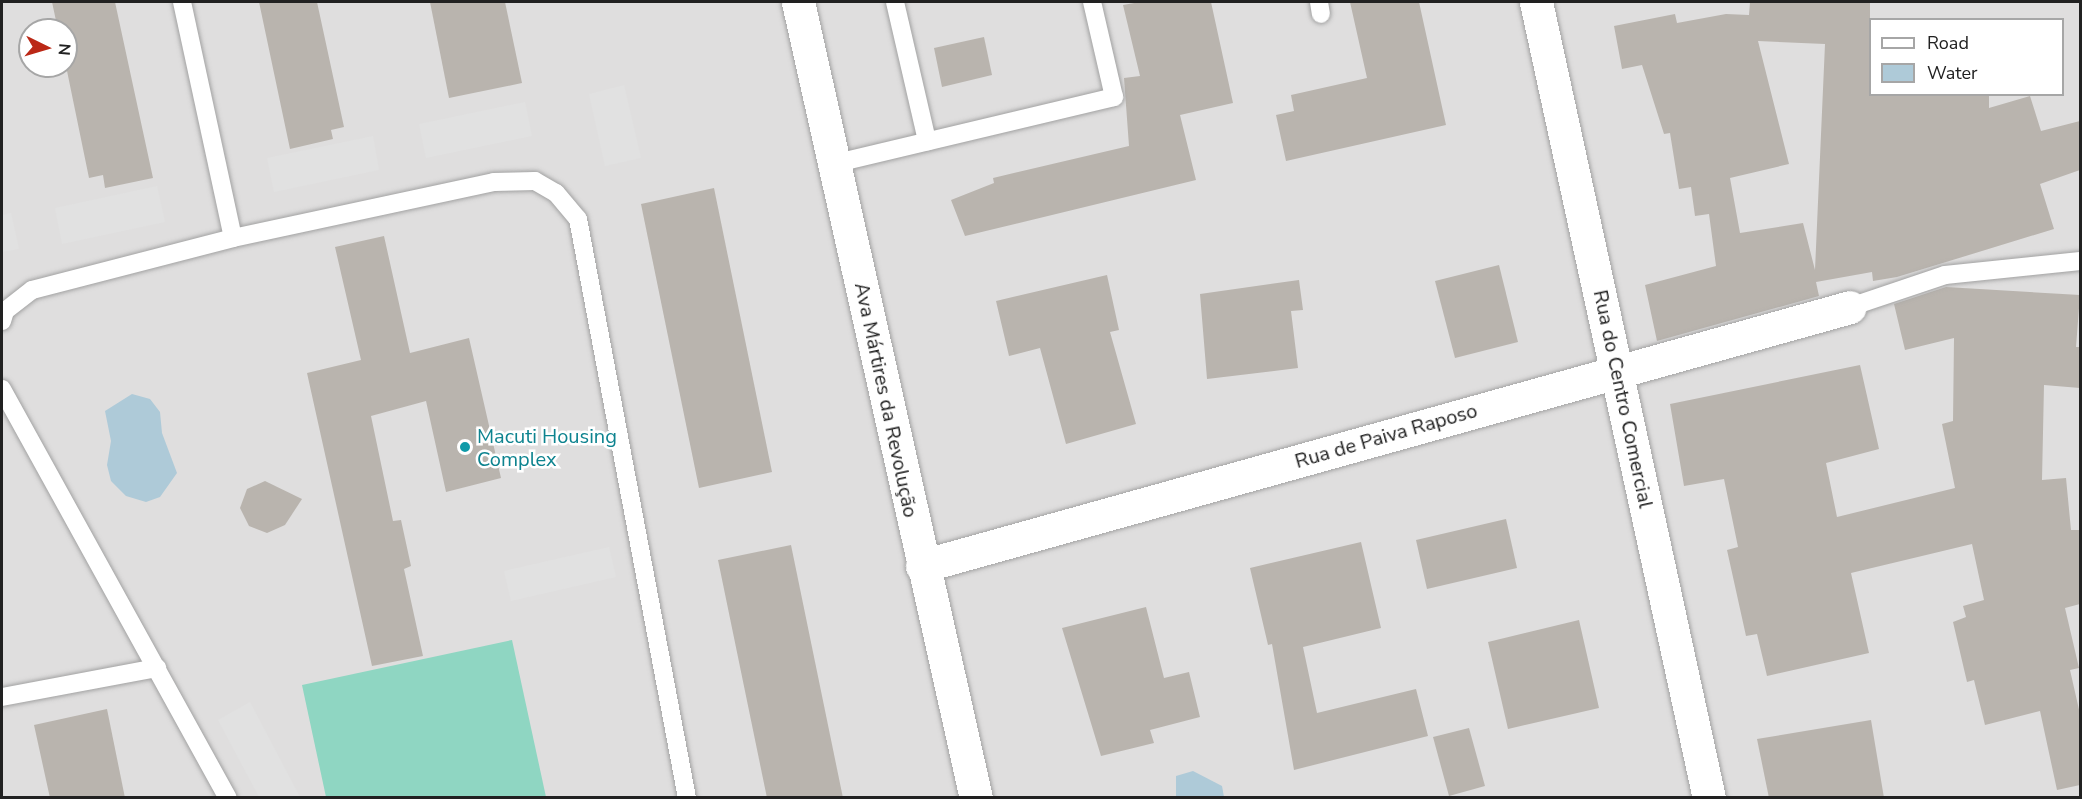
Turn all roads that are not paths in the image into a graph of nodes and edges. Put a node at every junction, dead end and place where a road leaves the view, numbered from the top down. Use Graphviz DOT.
graph roads {
  1 [pos="182,2"];
  2 [pos="798,2"];
  3 [pos="895,2"];
  4 [pos="1092,2"];
  5 [pos="1536,2"];
  6 [pos="927,141"];
  7 [pos="833,164"];
  8 [pos="233,238"];
  9 [pos="2080,261"];
  10 [pos="1850,307"];
  11 [pos="2,321"];
  12 [pos="1617,372"];
  13 [pos="2,389"];
  14 [pos="922,566"];
  15 [pos="158,668"];
  16 [pos="2,697"];
  17 [pos="228,798"];
  18 [pos="687,798"];
  19 [pos="976,798"];
  20 [pos="1709,798"];
  1 -- 8 [label="lane"];
  2 -- 7 [label="street, Ava Mártires da Revolução"];
  3 -- 6 [label="lane"];
  4 -- 6 [label="lane"];
  5 -- 12 [label="street, Rua do Centro Comercial"];
  6 -- 7 [label="lane"];
  7 -- 14 [label="street, Ava Mártires da Revolução"];
  8 -- 11 [label="lane"];
  8 -- 18 [label="lane"];
  9 -- 10 [label="lane"];
  10 -- 12 [label="street, Rua de Paiva Raposo"];
  12 -- 14 [label="street, Rua de Paiva Raposo"];
  12 -- 20 [label="street, Rua do Centro Comercial"];
  13 -- 15 [label="lane"];
  14 -- 19 [label="street, Ava Mártires da Revolução"];
  15 -- 16 [label="lane"];
  15 -- 17 [label="lane"];
}
